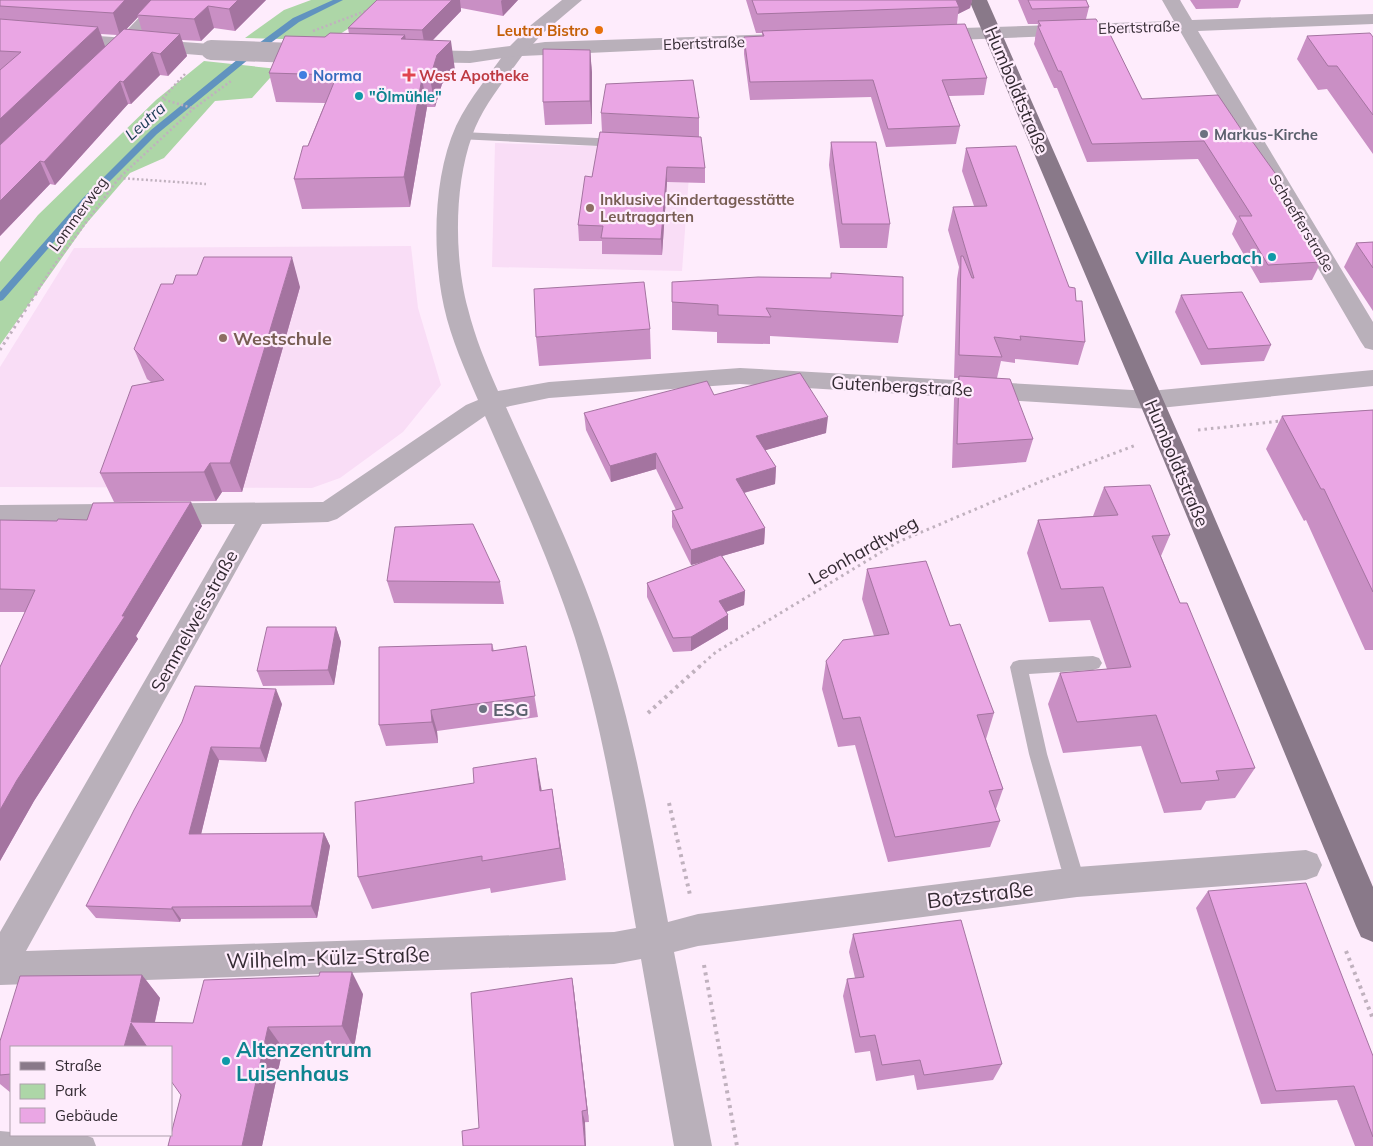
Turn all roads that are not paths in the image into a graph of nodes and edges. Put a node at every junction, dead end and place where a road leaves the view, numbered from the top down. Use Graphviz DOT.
graph roads {
  1 [pos="166,0"];
  2 [pos="978,0"];
  3 [pos="1171,0"];
  4 [pos="1353,0"];
  5 [pos="571,1"];
  6 [pos="1371,21"];
  7 [pos="1185,25"];
  8 [pos="992,33"];
  9 [pos="0,34"];
  10 [pos="911,36"];
  11 [pos="802,39"];
  12 [pos="126,44"];
  13 [pos="516,51"];
  14 [pos="302,53"];
  15 [pos="397,55"];
  16 [pos="98,71"];
  17 [pos="462,136"];
  18 [pos="636,144"];
  19 [pos="1373,342"];
  20 [pos="1373,378"];
  21 [pos="1150,400"];
  22 [pos="492,403"];
  23 [pos="254,514"];
  24 [pos="0,515"];
  25 [pos="1093,663"];
  26 [pos="1306,865"];
  27 [pos="1077,882"];
  28 [pos="1373,926"];
  29 [pos="655,941"];
  30 [pos="0,966"];
  31 [pos="0,1142"];
  32 [pos="85,1146"];
  33 [pos="693,1146"];
  1 -- 12 [label="street"];
  2 -- 8 [label="main road, Humboldtstraße"];
  3 -- 7 [label="street, Schaefferstraße"];
  4 -- 6 [label="street"];
  5 -- 13 [label="street"];
  6 -- 7 [label="street, Ebertstraße"];
  7 -- 8 [label="street, Ebertstraße"];
  7 -- 19 [label="street, Schaefferstraße"];
  8 -- 10 [label="street, Ebertstraße"];
  8 -- 21 [label="main road, Humboldtstraße"];
  9 -- 12 [label="street"];
  11 -- 13 [label="street, Ebertstraße"];
  12 -- 14 [label="street, bridge"];
  12 -- 16 [label="street"];
  13 -- 15 [label="street, Ebertstraße"];
  13 -- 17 [label="street"];
  17 -- 18 [label="lane"];
  17 -- 22 [label="street"];
  20 -- 21 [label="street, Gutenbergstraße"];
  21 -- 22 [label="street, Gutenbergstraße"];
  21 -- 28 [label="main road, Humboldtstraße"];
  22 -- 23 [label="street"];
  22 -- 29 [label="street"];
  23 -- 24 [label="street"];
  23 -- 30 [label="street, Semmelweisstraße"];
  25 -- 27 [label="lane"];
  26 -- 27 [label="street, Botzstraße"];
  27 -- 29 [label="street, Botzstraße"];
  29 -- 30 [label="street, Wilhelm-Külz-Straße"];
  29 -- 33 [label="street"];
  31 -- 32 [label="lane"];
}
